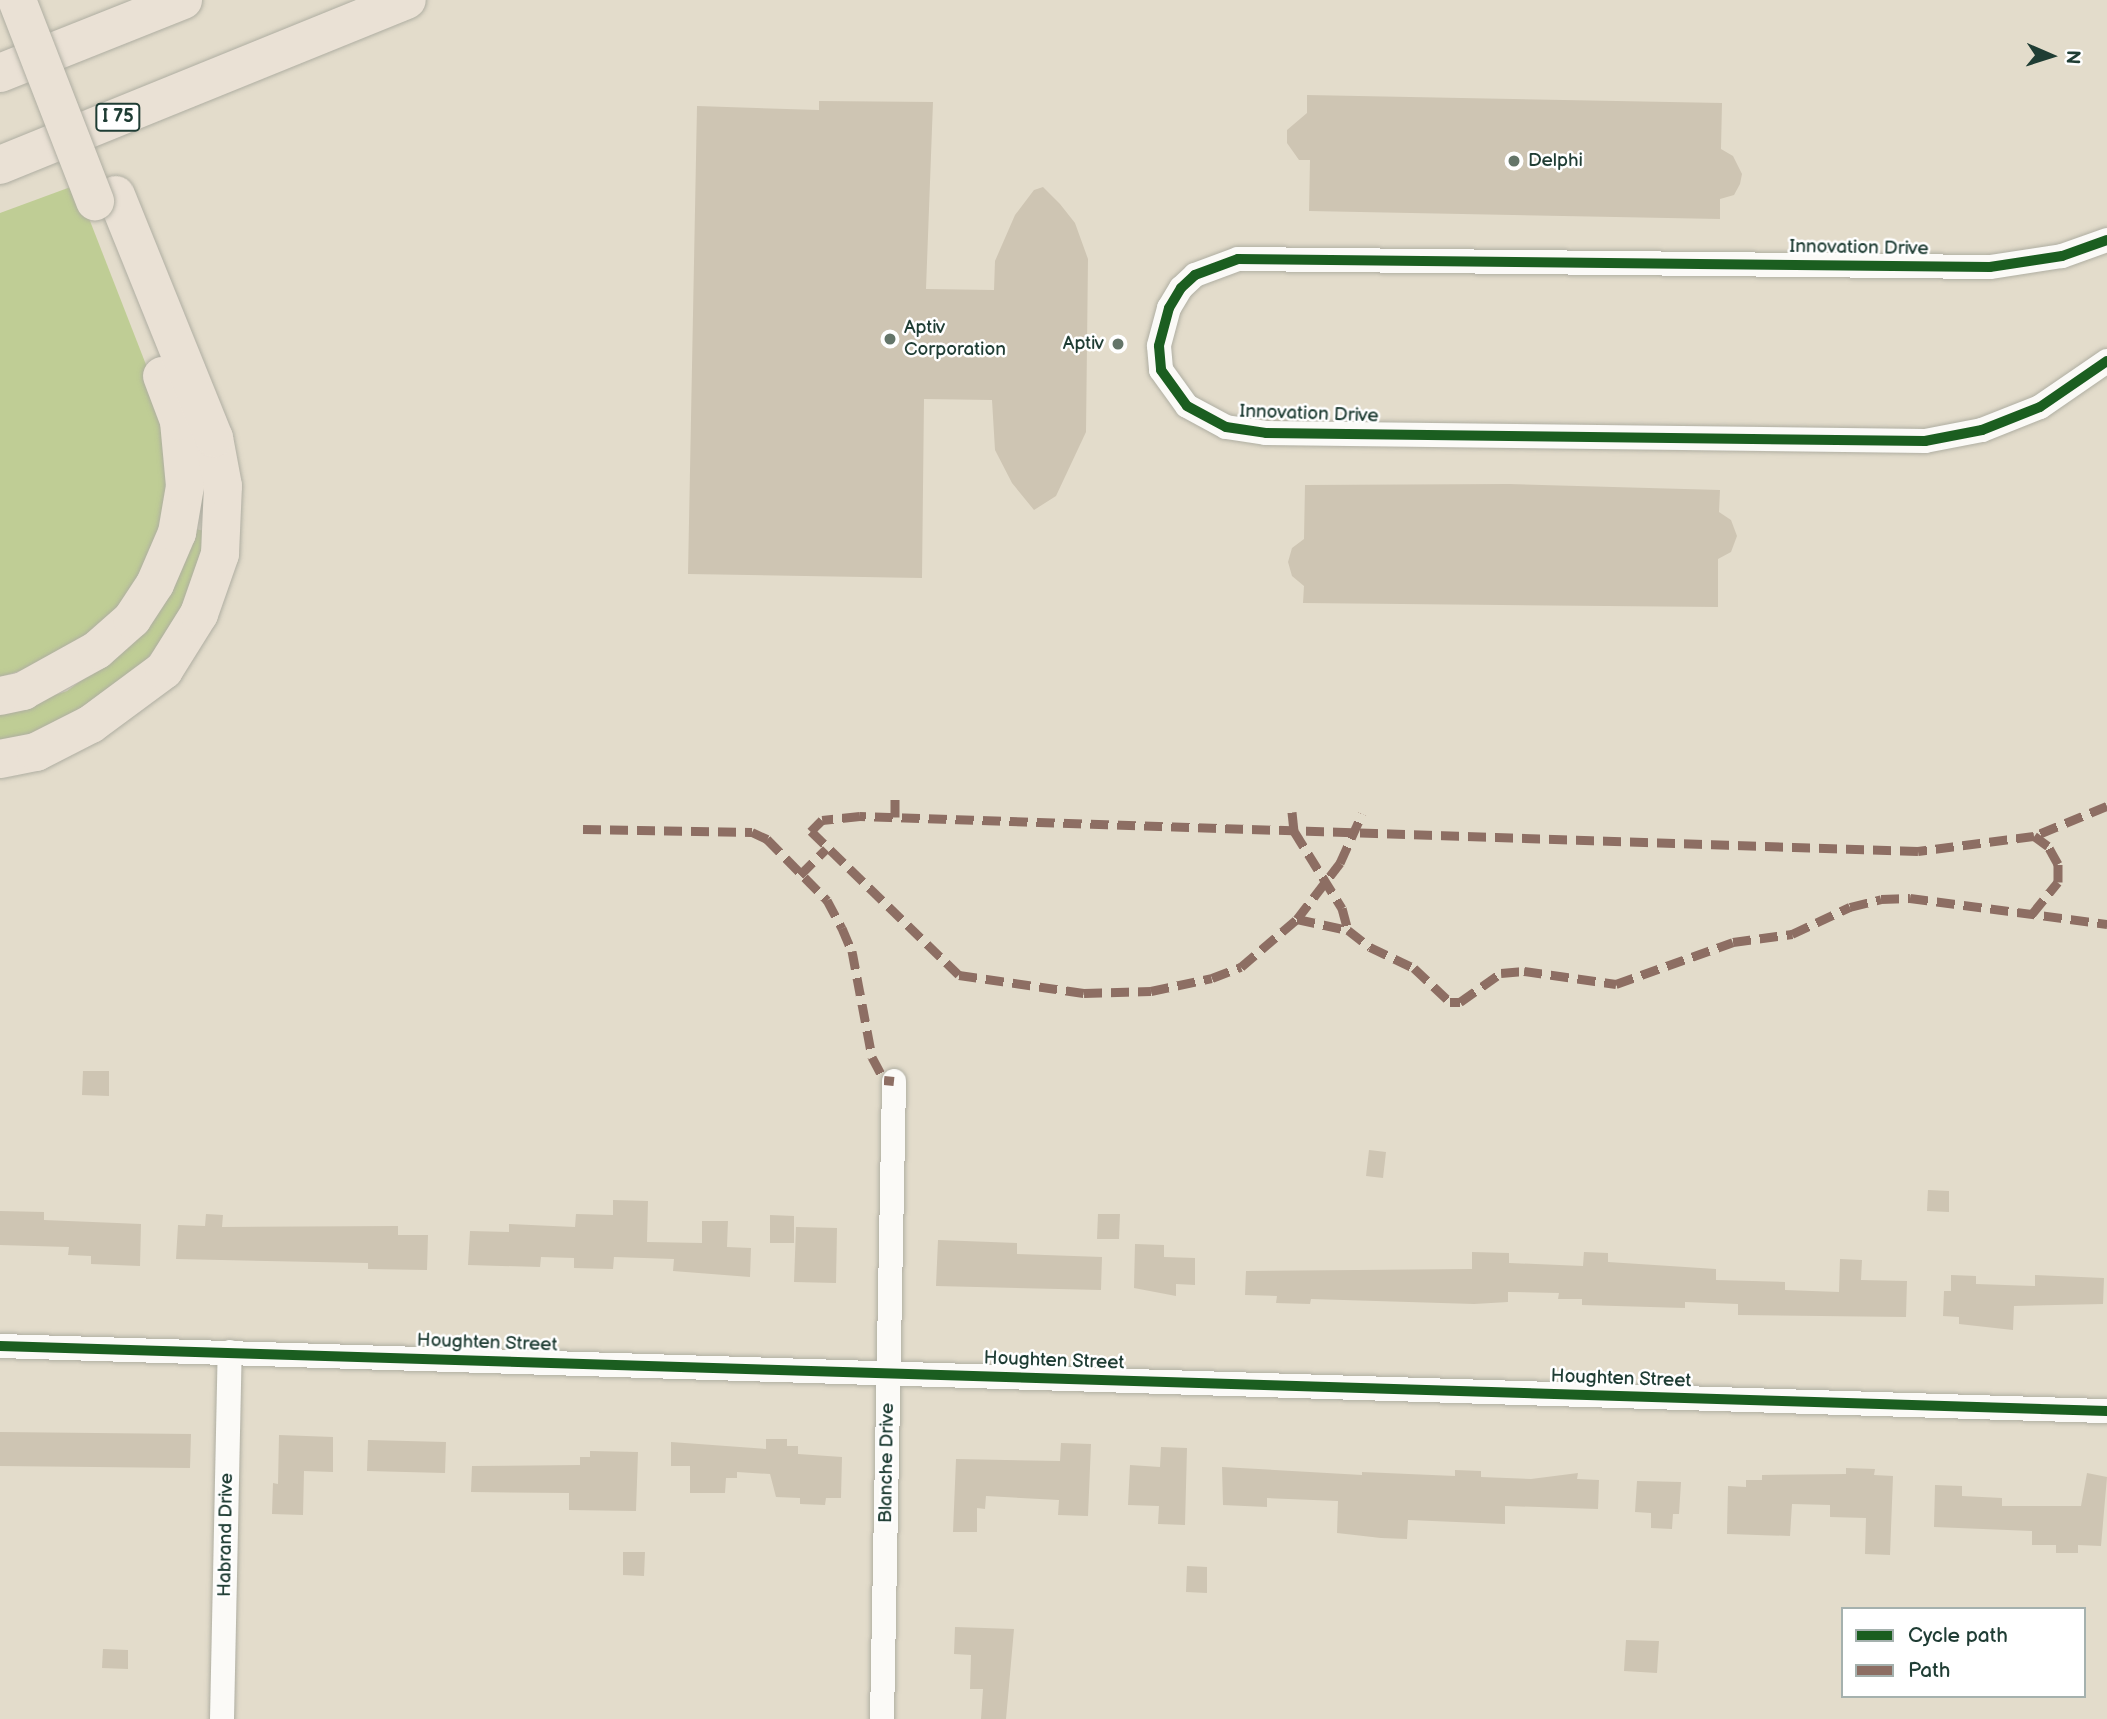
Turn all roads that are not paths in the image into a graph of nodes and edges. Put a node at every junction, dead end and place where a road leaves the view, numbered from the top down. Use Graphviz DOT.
graph roads {
  1 [pos="17,0"];
  2 [pos="40,0"];
  3 [pos="183,0"];
  4 [pos="407,0"];
  5 [pos="0,73"];
  6 [pos="0,165"];
  7 [pos="105,198"];
  8 [pos="2107,240"];
  9 [pos="2107,361"];
  10 [pos="0,696"];
  11 [pos="0,759"];
  12 [pos="894,1082"];
  13 [pos="0,1346"];
  14 [pos="230,1352"];
  15 [pos="889,1374"];
  16 [pos="2107,1411"];
  17 [pos="222,1719"];
  18 [pos="882,1719"];
  1 -- 7 [label="highway, bridge"];
  2 -- 7 [label="highway"];
  3 -- 5 [label="highway"];
  4 -- 6 [label="highway, I 75"];
  7 -- 10 [label="highway"];
  7 -- 11 [label="highway"];
  8 -- 9 [label="street, Innovation Drive"];
  12 -- 15 [label="street, Blanche Drive"];
  13 -- 14 [label="street, Houghten Street"];
  14 -- 15 [label="street, Houghten Street"];
  14 -- 17 [label="street, Habrand Drive"];
  15 -- 16 [label="street, Houghten Street"];
  15 -- 18 [label="street, Blanche Drive"];
}
